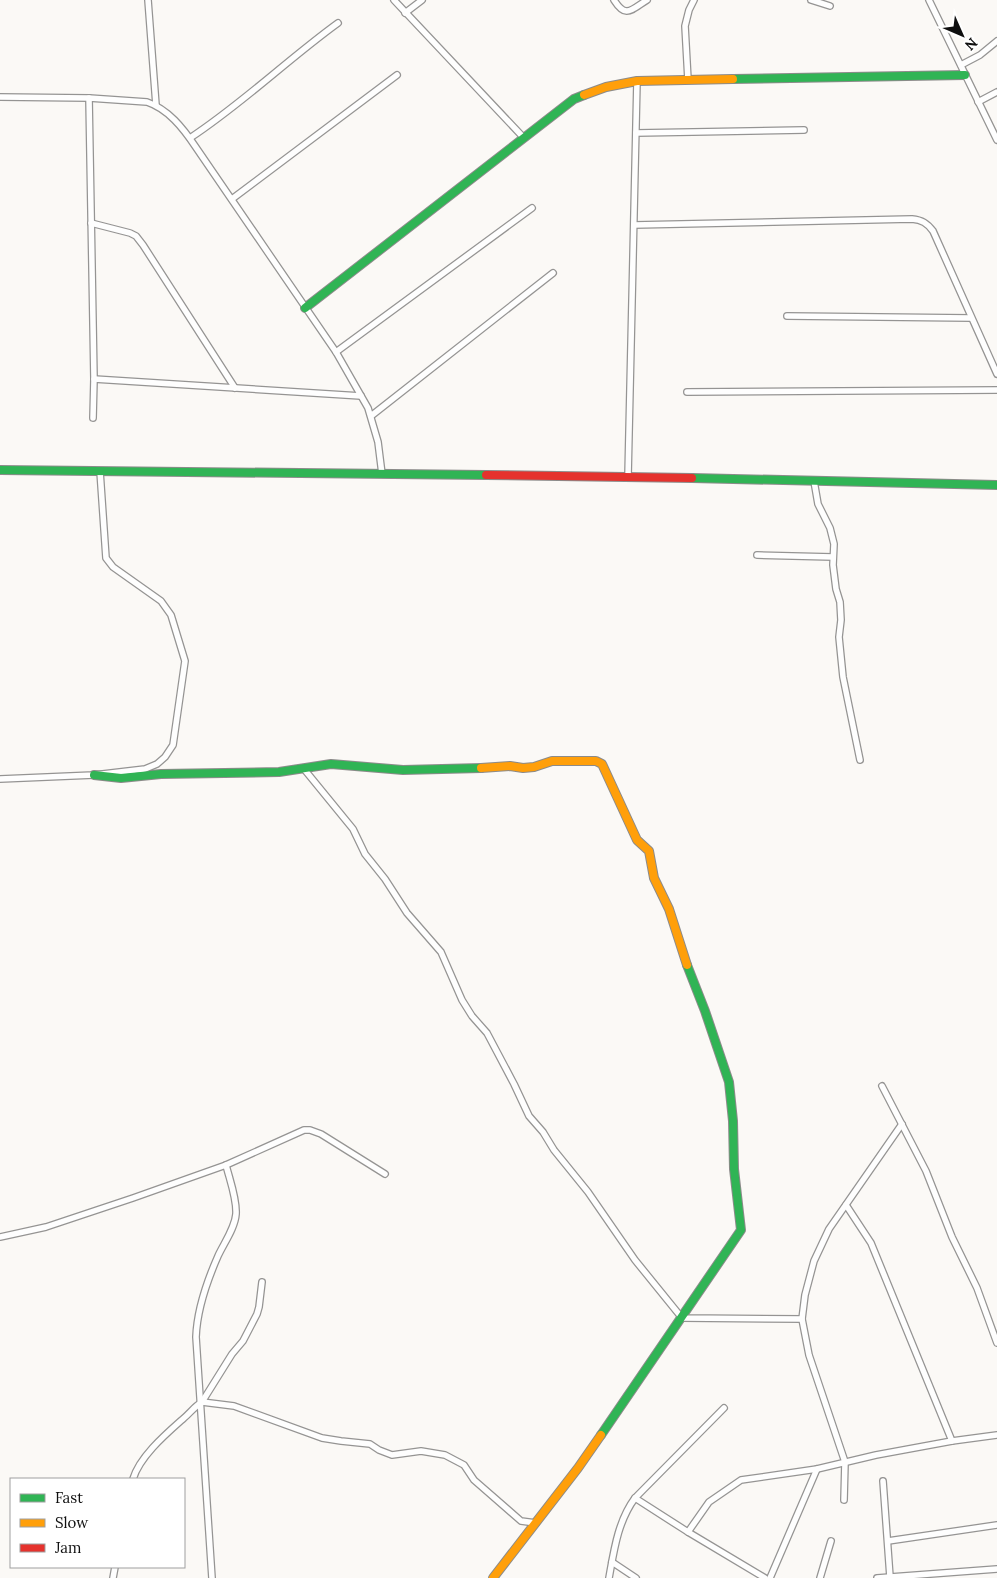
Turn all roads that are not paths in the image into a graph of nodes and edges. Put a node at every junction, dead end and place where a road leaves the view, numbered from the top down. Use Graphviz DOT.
graph roads {
  1 [pos="148,0"];
  2 [pos="394,0"];
  3 [pos="422,0"];
  4 [pos="614,0"];
  5 [pos="647,0"];
  6 [pos="694,0"];
  7 [pos="811,0"];
  8 [pos="929,0"];
  9 [pos="830,6"];
  10 [pos="405,13"];
  11 [pos="338,23"];
  12 [pos="997,41"];
  13 [pos="961,65"];
  14 [pos="397,75"];
  15 [pos="965,75"];
  16 [pos="688,80"];
  17 [pos="637,81"];
  18 [pos="997,92"];
  19 [pos="0,98"];
  20 [pos="89,98"];
  21 [pos="978,102"];
  22 [pos="156,105"];
  23 [pos="804,130"];
  24 [pos="636,133"];
  25 [pos="523,137"];
  26 [pos="190,138"];
  27 [pos="997,140"];
  28 [pos="232,199"];
  29 [pos="532,208"];
  30 [pos="91,223"];
  31 [pos="634,225"];
  32 [pos="553,272"];
  33 [pos="305,308"];
  34 [pos="787,316"];
  35 [pos="971,318"];
  36 [pos="336,352"];
  37 [pos="997,374"];
  38 [pos="94,379"];
  39 [pos="235,388"];
  40 [pos="997,390"];
  41 [pos="687,392"];
  42 [pos="361,396"];
  43 [pos="372,416"];
  44 [pos="93,418"];
  45 [pos="0,470"];
  46 [pos="100,471"];
  47 [pos="382,474"];
  48 [pos="628,477"];
  49 [pos="814,481"];
  50 [pos="997,485"];
  51 [pos="757,554"];
  52 [pos="832,557"];
  53 [pos="860,760"];
  54 [pos="304,769"];
  55 [pos="94,775"];
  56 [pos="0,779"];
  57 [pos="882,1086"];
  58 [pos="902,1124"];
  59 [pos="226,1165"];
  60 [pos="385,1174"];
  61 [pos="846,1204"];
  62 [pos="0,1237"];
  63 [pos="262,1282"];
  64 [pos="682,1318"];
  65 [pos="802,1319"];
  66 [pos="997,1343"];
  67 [pos="201,1403"];
  68 [pos="724,1408"];
  69 [pos="997,1434"];
  70 [pos="952,1441"];
  71 [pos="844,1462"];
  72 [pos="816,1469"];
  73 [pos="133,1478"];
  74 [pos="883,1481"];
  75 [pos="635,1498"];
  76 [pos="844,1500"];
  77 [pos="536,1524"];
  78 [pos="997,1526"];
  79 [pos="688,1532"];
  80 [pos="888,1540"];
  81 [pos="831,1541"];
  82 [pos="612,1562"];
  83 [pos="997,1569"];
  84 [pos="890,1577"];
  85 [pos="212,1578"];
  86 [pos="494,1578"];
  87 [pos="609,1578"];
  88 [pos="636,1578"];
  89 [pos="765,1578"];
  90 [pos="770,1578"];
  91 [pos="820,1578"];
  92 [pos="877,1578"];
  1 -- 22 [label="street"];
  2 -- 10 [label="street"];
  3 -- 10 [label="street"];
  4 -- 5 [label="street"];
  6 -- 16 [label="street"];
  7 -- 9 [label="street"];
  8 -- 13 [label="street"];
  10 -- 25 [label="street"];
  11 -- 26 [label="street"];
  12 -- 13 [label="street"];
  13 -- 15 [label="street"];
  14 -- 28 [label="street"];
  15 -- 16 [label="street"];
  15 -- 21 [label="street"];
  16 -- 17 [label="street"];
  17 -- 24 [label="street"];
  17 -- 25 [label="street"];
  18 -- 21 [label="street"];
  19 -- 20 [label="street"];
  20 -- 22 [label="street"];
  20 -- 30 [label="street"];
  21 -- 27 [label="street"];
  22 -- 26 [label="street"];
  23 -- 24 [label="street"];
  24 -- 31 [label="street"];
  25 -- 33 [label="street"];
  26 -- 28 [label="street"];
  28 -- 33 [label="street"];
  29 -- 36 [label="street"];
  30 -- 38 [label="street"];
  30 -- 39 [label="street"];
  31 -- 35 [label="street"];
  31 -- 48 [label="street"];
  32 -- 43 [label="street"];
  33 -- 36 [label="street"];
  34 -- 35 [label="street"];
  35 -- 37 [label="street"];
  36 -- 42 [label="street"];
  38 -- 39 [label="street"];
  38 -- 44 [label="street"];
  39 -- 42 [label="street"];
  40 -- 41 [label="street"];
  42 -- 43 [label="street"];
  43 -- 47 [label="street"];
  45 -- 46 [label="street"];
  46 -- 47 [label="street"];
  46 -- 55 [label="street"];
  47 -- 48 [label="street"];
  48 -- 49 [label="street"];
  49 -- 50 [label="street"];
  49 -- 52 [label="street"];
  51 -- 52 [label="street"];
  52 -- 53 [label="street"];
  54 -- 55 [label="street"];
  54 -- 64 [label="street"];
  54 -- 64 [label="street"];
  55 -- 56 [label="street"];
  57 -- 58 [label="street"];
  58 -- 61 [label="street"];
  58 -- 66 [label="street"];
  59 -- 60 [label="street"];
  59 -- 62 [label="street"];
  59 -- 67 [label="street"];
  61 -- 65 [label="street"];
  61 -- 70 [label="street"];
  63 -- 67 [label="street"];
  64 -- 65 [label="street"];
  64 -- 77 [label="street"];
  65 -- 71 [label="street"];
  67 -- 73 [label="street"];
  67 -- 77 [label="street"];
  67 -- 85 [label="street"];
  68 -- 75 [label="street"];
  69 -- 70 [label="street"];
  70 -- 71 [label="street"];
  71 -- 72 [label="street"];
  71 -- 76 [label="street"];
  72 -- 79 [label="street"];
  72 -- 90 [label="street"];
  74 -- 80 [label="street"];
  75 -- 79 [label="street"];
  75 -- 82 [label="street"];
  77 -- 86 [label="street"];
  78 -- 80 [label="street"];
  79 -- 89 [label="street"];
  80 -- 84 [label="street"];
  81 -- 91 [label="street"];
  82 -- 87 [label="street"];
  82 -- 88 [label="street"];
  83 -- 84 [label="street"];
  84 -- 92 [label="street"];
}
